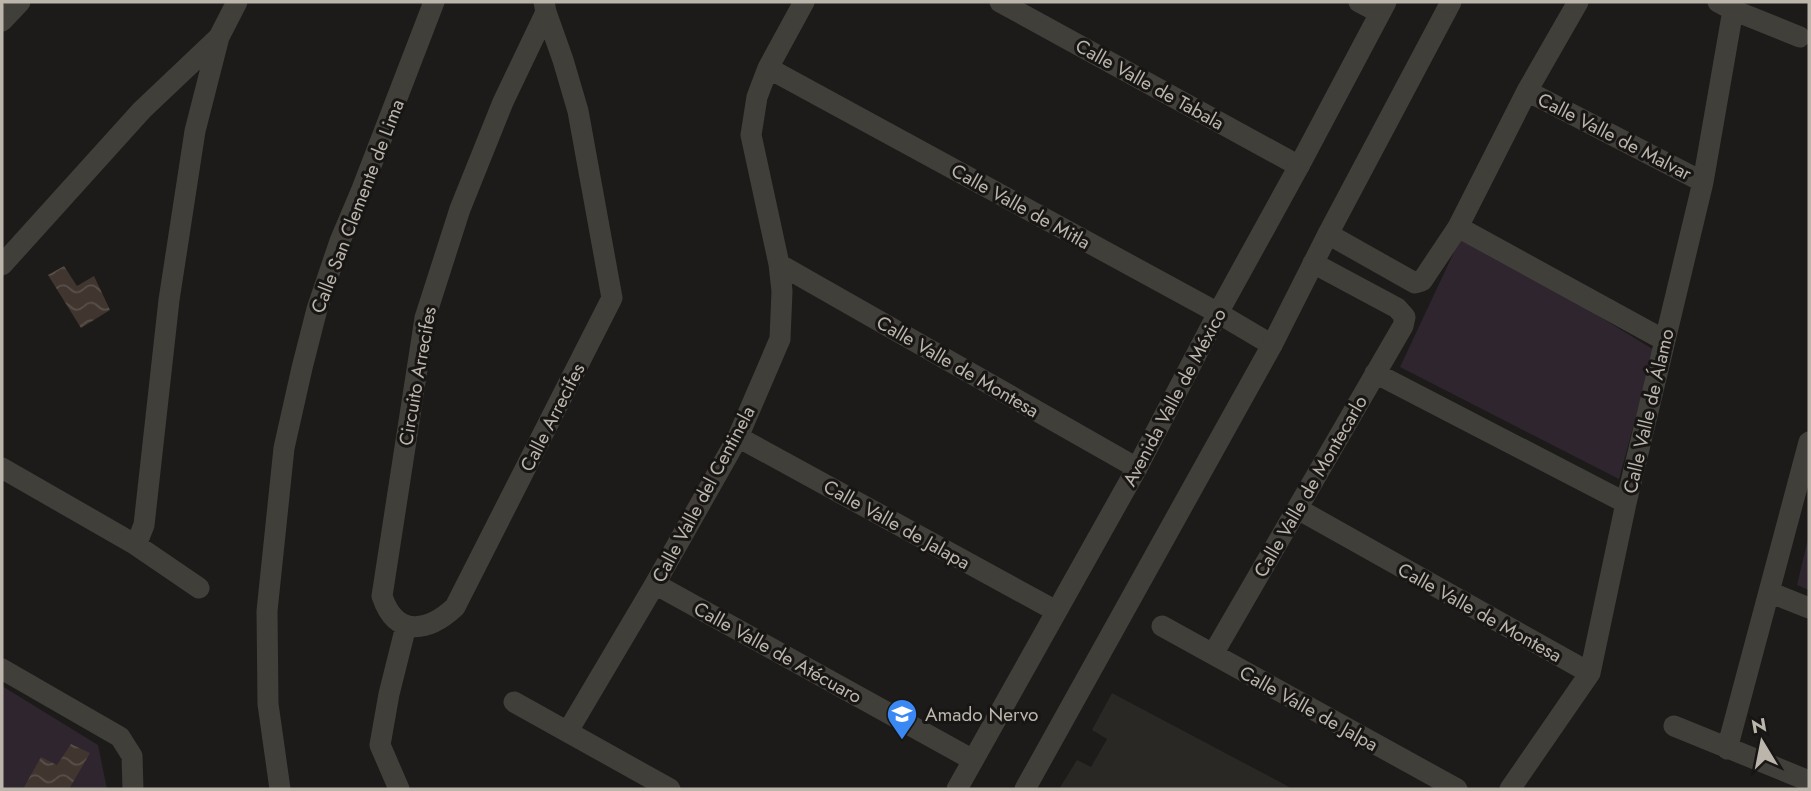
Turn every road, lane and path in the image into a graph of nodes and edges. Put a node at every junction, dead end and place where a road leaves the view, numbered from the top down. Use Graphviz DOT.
graph roads {
  1 [pos="237,2"];
  2 [pos="434,2"];
  3 [pos="804,2"];
  4 [pos="1000,2"];
  5 [pos="1359,2"];
  6 [pos="1451,2"];
  7 [pos="1578,2"];
  8 [pos="1726,6"];
  9 [pos="545,7"];
  10 [pos="1383,8"];
  11 [pos="219,37"];
  12 [pos="1800,37"];
  13 [pos="768,68"];
  14 [pos="1527,91"];
  15 [pos="1299,166"];
  16 [pos="1703,182"];
  17 [pos="1458,227"];
  18 [pos="1328,234"];
  19 [pos="1313,263"];
  20 [pos="779,264"];
  21 [pos="2,265"];
  22 [pos="1218,313"];
  23 [pos="1664,340"];
  24 [pos="1272,345"];
  25 [pos="1375,373"];
  26 [pos="738,437"];
  27 [pos="1809,442"];
  28 [pos="2,468"];
  29 [pos="1137,468"];
  30 [pos="1626,503"];
  31 [pos="1298,509"];
  32 [pos="136,545"];
  33 [pos="655,584"];
  34 [pos="199,588"];
  35 [pos="1769,592"];
  36 [pos="1809,607"];
  37 [pos="1056,611"];
  38 [pos="406,626"];
  39 [pos="1162,626"];
  40 [pos="1213,654"];
  41 [pos="2,668"];
  42 [pos="1590,673"];
  43 [pos="514,702"];
  44 [pos="1674,726"];
  45 [pos="568,731"];
  46 [pos="1727,749"];
  47 [pos="973,760"];
  48 [pos="1809,781"];
  49 [pos="133,789"];
  50 [pos="280,789"];
  51 [pos="399,789"];
  52 [pos="670,789"];
  53 [pos="957,789"];
  54 [pos="1025,789"];
  55 [pos="1457,789"];
  56 [pos="1510,789"];
  1 -- 11 [label="street"];
  2 -- 50 [label="street, Calle San Clemente de Lima"];
  3 -- 13 [label="street, Calle Valle del Centinela"];
  4 -- 15 [label="street, Calle Valle de Tabala"];
  5 -- 10 [label="street"];
  6 -- 18 [label="street"];
  7 -- 14 [label="street"];
  8 -- 12 [label="street"];
  8 -- 16 [label="street, Calle Valle de Álamo"];
  9 -- 38 [label="street, Circuito Arrecifes"];
  9 -- 38 [label="street, Calle Arrecifes"];
  10 -- 15 [label="street, Avenida Valle de México"];
  11 -- 21 [label="street"];
  11 -- 32 [label="street"];
  13 -- 20 [label="street, Calle Valle del Centinela"];
  13 -- 22 [label="street, Calle Valle de Mitla"];
  14 -- 16 [label="street, Calle Valle de Malvar"];
  14 -- 17 [label="street"];
  15 -- 22 [label="street, Avenida Valle de México"];
  16 -- 23 [label="street, Calle Valle de Álamo"];
  17 -- 18 [label="street"];
  17 -- 23 [label="street"];
  18 -- 19 [label="street"];
  19 -- 24 [label="street"];
  19 -- 25 [label="street, Calle Valle de Montecarlo"];
  20 -- 26 [label="street, Calle Valle del Centinela"];
  20 -- 29 [label="street, Calle Valle de Montesa"];
  22 -- 24 [label="street, Calle Valle de Mitla"];
  22 -- 29 [label="street, Avenida Valle de México"];
  23 -- 30 [label="street, Calle Valle de Álamo"];
  24 -- 54 [label="street"];
  25 -- 30 [label="street"];
  25 -- 31 [label="street, Calle Valle de Montecarlo"];
  26 -- 33 [label="street, Calle Valle del Centinela"];
  26 -- 37 [label="street, Calle Valle de Jalapa"];
  27 -- 35 [label="street"];
  28 -- 32 [label="street"];
  29 -- 37 [label="street, Avenida Valle de México"];
  30 -- 42 [label="street, Calle Valle de Álamo"];
  31 -- 40 [label="street, Calle Valle de Montecarlo"];
  31 -- 42 [label="street, Calle Valle de Montesa"];
  32 -- 34 [label="street"];
  33 -- 45 [label="street, Calle Valle del Centinela"];
  33 -- 47 [label="street, Calle Valle de Atécuaro"];
  35 -- 36 [label="street"];
  35 -- 46 [label="street"];
  37 -- 47 [label="street, Avenida Valle de México"];
  38 -- 51 [label="street"];
  39 -- 40 [label="street, Calle Valle de Jalpa"];
  40 -- 55 [label="street, Calle Valle de Jalpa"];
  41 -- 49 [label="street"];
  42 -- 56 [label="street, Calle Valle de Álamo"];
  43 -- 45 [label="street"];
  44 -- 46 [label="street"];
  45 -- 52 [label="street"];
  46 -- 48 [label="street"];
  47 -- 53 [label="street, Avenida Valle de México"];
}
